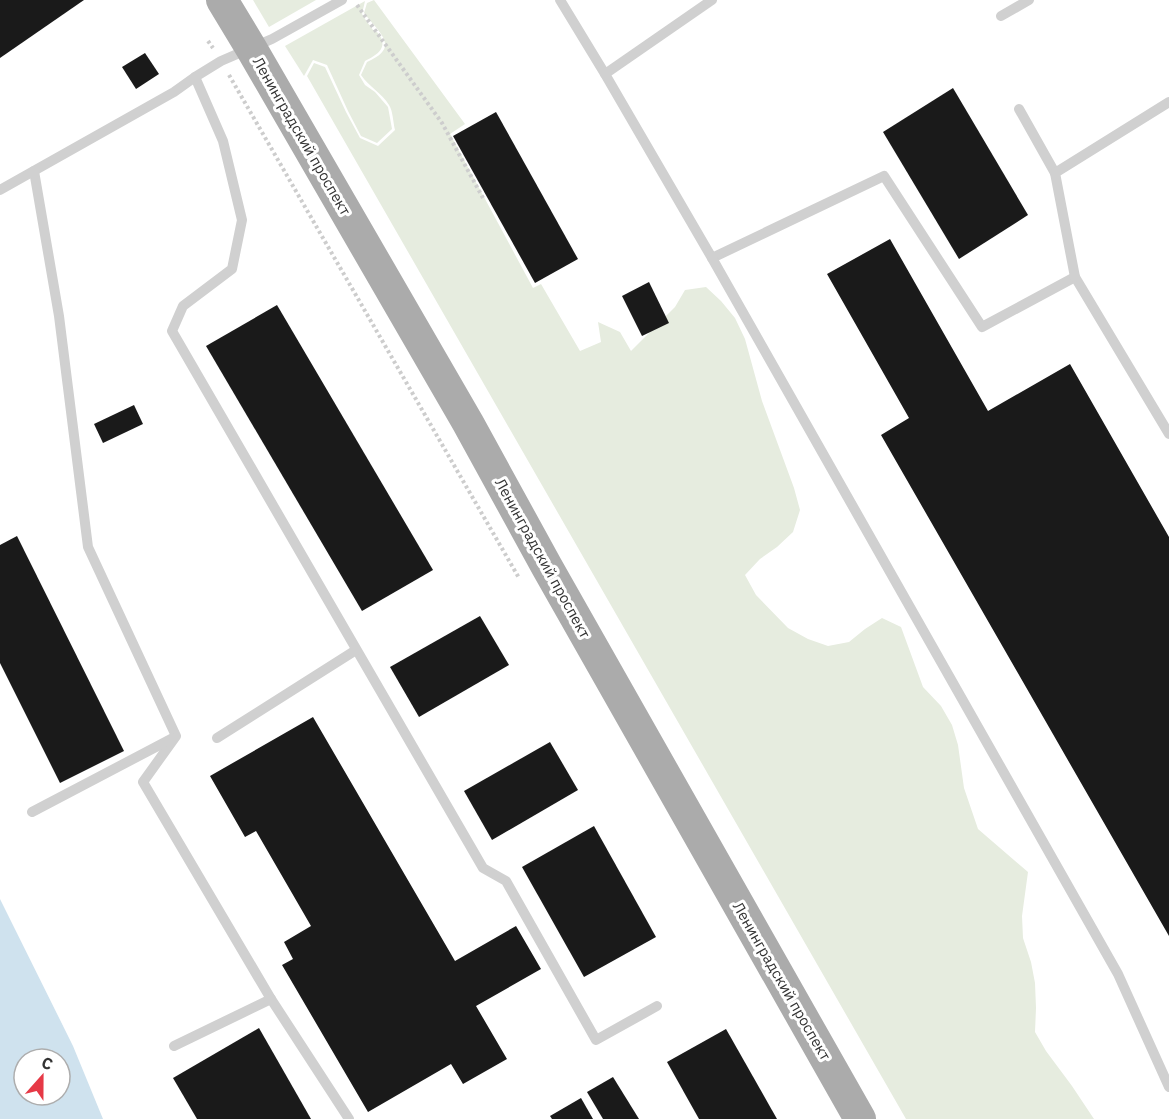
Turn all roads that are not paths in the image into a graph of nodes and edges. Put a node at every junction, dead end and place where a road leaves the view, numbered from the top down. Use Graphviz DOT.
graph roads {
  1 [pos="222,0"];
  2 [pos="342,0"];
  3 [pos="560,0"];
  4 [pos="712,0"];
  5 [pos="1029,0"];
  6 [pos="1001,16"];
  7 [pos="251,48"];
  8 [pos="605,74"];
  9 [pos="195,76"];
  10 [pos="1169,102"];
  11 [pos="1019,109"];
  12 [pos="34,171"];
  13 [pos="1055,173"];
  14 [pos="0,190"];
  15 [pos="712,258"];
  16 [pos="1075,277"];
  17 [pos="1169,434"];
  18 [pos="356,650"];
  19 [pos="176,736"];
  20 [pos="218,738"];
  21 [pos="32,812"];
  22 [pos="271,999"];
  23 [pos="657,1006"];
  24 [pos="174,1046"];
  25 [pos="1169,1087"];
  26 [pos="349,1119"];
  27 [pos="860,1119"];
  1 -- 7 [label="main road, Ленинградский проспект"];
  2 -- 7 [label="lane"];
  3 -- 8 [label="lane"];
  4 -- 8 [label="lane"];
  5 -- 6 [label="lane"];
  7 -- 9 [label="lane"];
  7 -- 27 [label="main road, Ленинградский проспект"];
  8 -- 15 [label="lane"];
  9 -- 12 [label="lane"];
  9 -- 18 [label="lane"];
  10 -- 13 [label="lane"];
  11 -- 13 [label="lane"];
  12 -- 14 [label="lane"];
  12 -- 19 [label="lane"];
  13 -- 16 [label="lane"];
  15 -- 16 [label="lane"];
  15 -- 25 [label="lane"];
  16 -- 17 [label="lane"];
  18 -- 20 [label="lane"];
  18 -- 23 [label="lane"];
  19 -- 21 [label="lane"];
  19 -- 22 [label="lane"];
  22 -- 24 [label="lane"];
  22 -- 26 [label="lane"];
}
